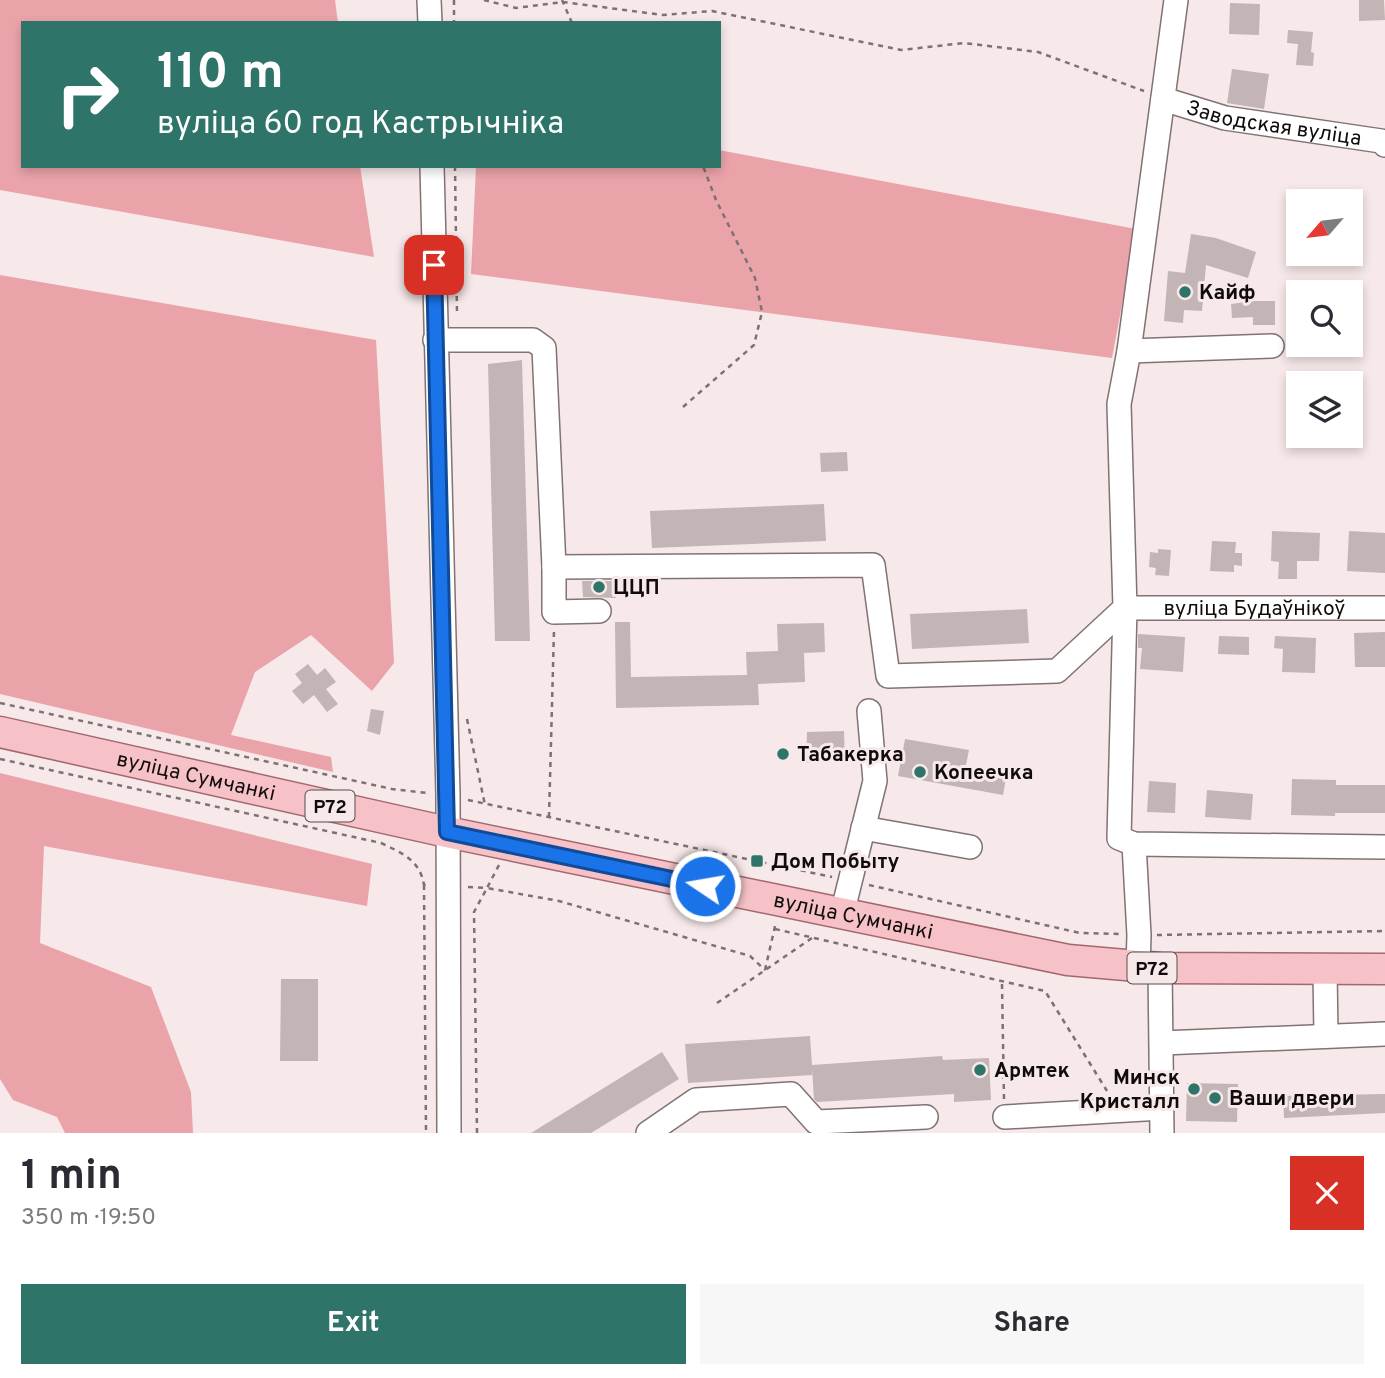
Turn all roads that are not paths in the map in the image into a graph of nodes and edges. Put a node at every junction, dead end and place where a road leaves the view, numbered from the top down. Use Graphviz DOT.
graph roads {
  1 [pos="429,0"];
  2 [pos="1176,0"];
  3 [pos="430,21"];
  4 [pos="1164,99"];
  5 [pos="1385,145"];
  6 [pos="432,168"];
  7 [pos="435,340"];
  8 [pos="1272,346"];
  9 [pos="1129,351"];
  10 [pos="554,567"];
  11 [pos="1125,608"];
  12 [pos="1385,608"];
  13 [pos="599,611"];
  14 [pos="869,711"];
  15 [pos="0,732"];
  16 [pos="863,828"];
  17 [pos="447,832"];
  18 [pos="1134,844"];
  19 [pos="970,847"];
  20 [pos="1385,847"];
  21 [pos="842,914"];
  22 [pos="1149,967"];
  23 [pos="1385,969"];
  24 [pos="1325,970"];
  25 [pos="1385,1034"];
  26 [pos="1326,1036"];
  27 [pos="1162,1043"];
  28 [pos="1162,1108"];
  29 [pos="926,1117"];
  30 [pos="1005,1117"];
  31 [pos="449,1133"];
  32 [pos="648,1133"];
  33 [pos="1162,1133"];
  1 -- 3 [label="street"];
  2 -- 4 [label="street"];
  4 -- 5 [label="street, Заводская вуліца"];
  4 -- 9 [label="street"];
  6 -- 7 [label="street"];
  7 -- 10 [label="street"];
  7 -- 17 [label="street"];
  8 -- 9 [label="street"];
  9 -- 11 [label="street"];
  10 -- 11 [label="street"];
  10 -- 13 [label="street"];
  11 -- 12 [label="street, вуліца Будаўнікоў"];
  11 -- 18 [label="street"];
  14 -- 16 [label="street"];
  15 -- 17 [label="main road, вуліца Сумчанкі / Р72"];
  16 -- 19 [label="street"];
  16 -- 21 [label="street"];
  17 -- 21 [label="main road, вуліца Сумчанкі / Р72"];
  17 -- 31 [label="street"];
  18 -- 20 [label="street"];
  18 -- 22 [label="street"];
  21 -- 22 [label="main road, вуліца Сумчанкі / Р72"];
  22 -- 24 [label="main road, вуліца Сумчанкі / Р72"];
  22 -- 27 [label="street"];
  23 -- 24 [label="main road, вуліца Сумчанкі / Р72"];
  24 -- 26 [label="street"];
  25 -- 26 [label="street"];
  26 -- 27 [label="street"];
  27 -- 28 [label="street"];
  28 -- 30 [label="street"];
  28 -- 33 [label="street"];
  29 -- 32 [label="street"];
}
